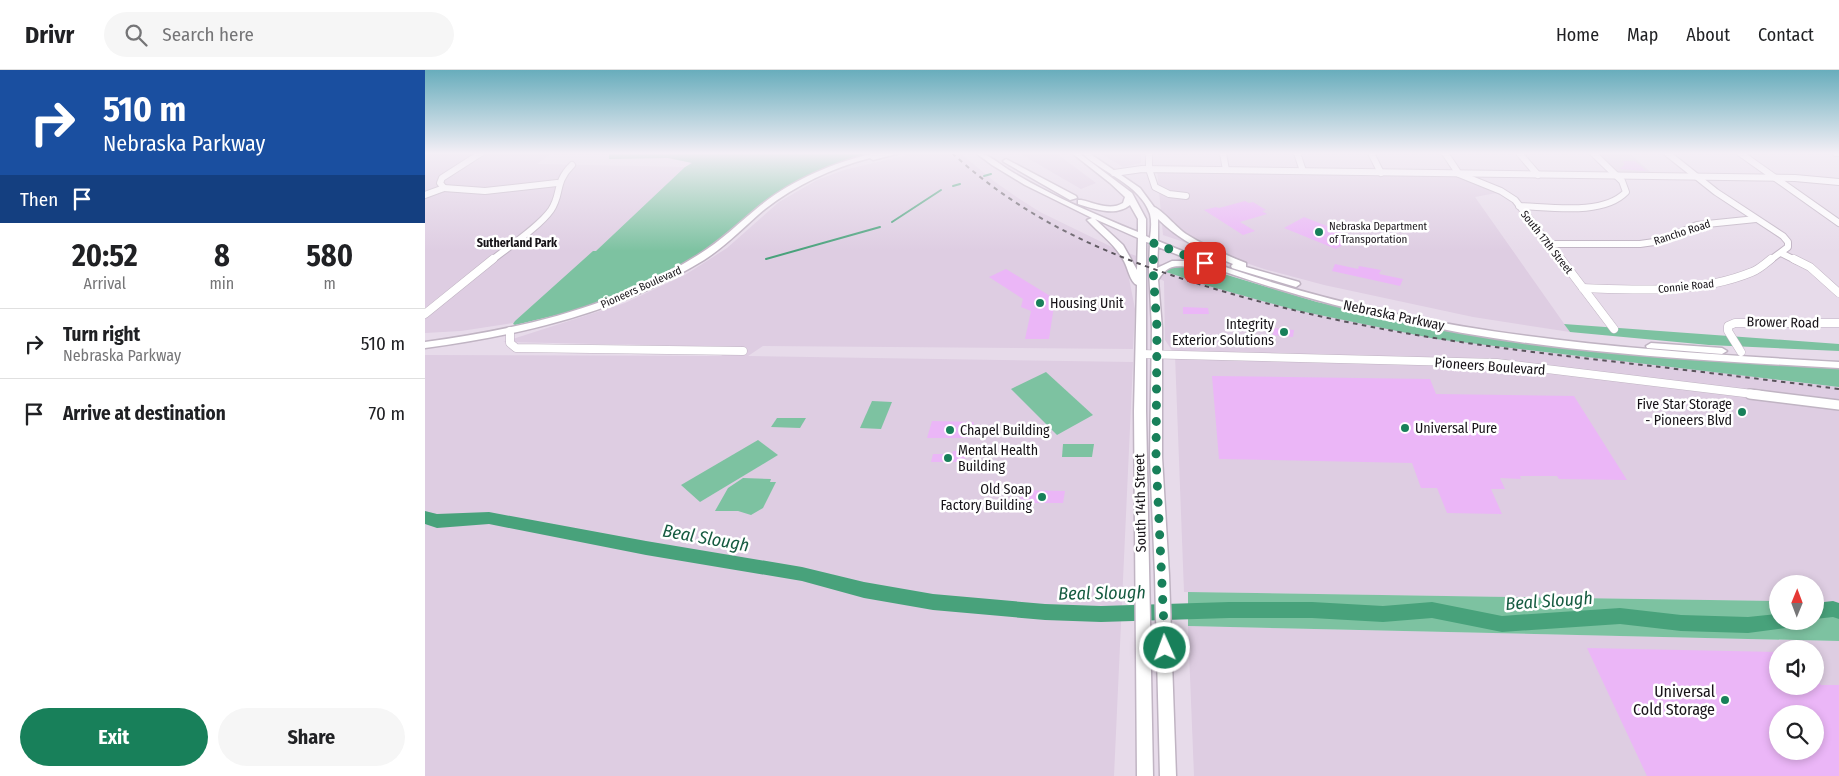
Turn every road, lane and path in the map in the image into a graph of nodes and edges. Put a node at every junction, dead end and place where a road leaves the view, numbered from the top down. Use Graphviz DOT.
graph roads {
  1 [pos="535,186"];
  2 [pos="557,186"];
  3 [pos="795,186"];
  4 [pos="1034,186"];
  5 [pos="1052,186"];
  6 [pos="1119,186"];
  7 [pos="1132,186"];
  8 [pos="1155,186"];
  9 [pos="1488,186"];
  10 [pos="1625,186"];
  11 [pos="1710,186"];
  12 [pos="1788,186"];
  13 [pos="444,188"];
  14 [pos="425,195"];
  15 [pos="1049,195"];
  16 [pos="1129,195"];
  17 [pos="1186,196"];
  18 [pos="1081,202"];
  19 [pos="1148,203"];
  20 [pos="1519,206"];
  21 [pos="1756,219"];
  22 [pos="1839,223"];
  23 [pos="1142,235"];
  24 [pos="1154,240"];
  25 [pos="1548,244"];
  26 [pos="1781,253"];
  27 [pos="1233,273"];
  28 [pos="1155,278"];
  29 [pos="1279,279"];
  30 [pos="1583,288"];
  31 [pos="1839,293"];
  32 [pos="1141,300"];
  33 [pos="425,314"];
  34 [pos="1839,323"];
  35 [pos="1614,329"];
  36 [pos="510,331"];
  37 [pos="425,345"];
  38 [pos="743,351"];
  39 [pos="1741,352"];
  40 [pos="1140,354"];
  41 [pos="1156,355"];
  42 [pos="1839,357"];
  43 [pos="1839,365"];
  44 [pos="1839,405"];
  45 [pos="1169,774"];
  46 [pos="1145,776"];
  1 -- 13 [label="street"];
  2 -- 33 [label="street"];
  3 -- 36 [label="main road, Pioneers Boulevard"];
  4 -- 15 [label="main road, Nebraska Parkway"];
  5 -- 18 [label="main road, Nebraska Parkway"];
  6 -- 16 [label="main road"];
  7 -- 19 [label="main road"];
  8 -- 17 [label="street"];
  9 -- 20 [label="street, South 17th Street"];
  10 -- 20 [label="street"];
  11 -- 21 [label="street"];
  12 -- 22 [label="street"];
  13 -- 14 [label="street"];
  15 -- 23 [label="main road, Nebraska Parkway"];
  15 -- 32 [label="main road"];
  16 -- 18 [label="main road"];
  16 -- 23 [label="main road"];
  18 -- 23 [label="main road, Nebraska Parkway"];
  19 -- 24 [label="main road, South 14th Street"];
  19 -- 29 [label="main road"];
  20 -- 25 [label="street, South 17th Street"];
  21 -- 25 [label="street, Rancho Road"];
  21 -- 26 [label="street"];
  23 -- 24 [label="main road, Nebraska Parkway"];
  23 -- 32 [label="main road, South 14th Street"];
  24 -- 27 [label="main road, Nebraska Parkway"];
  24 -- 28 [label="main road, South 14th Street"];
  24 -- 29 [label="main road, Nebraska Parkway"];
  25 -- 30 [label="street, South 17th Street"];
  26 -- 30 [label="street, Connie Road"];
  26 -- 31 [label="street"];
  27 -- 28 [label="main road"];
  27 -- 43 [label="main road, Nebraska Parkway"];
  28 -- 41 [label="main road, South 14th Street"];
  29 -- 39 [label="main road, Nebraska Parkway"];
  30 -- 35 [label="street, South 17th Street"];
  32 -- 40 [label="main road, South 14th Street"];
  34 -- 39 [label="street, Brower Road"];
  36 -- 37 [label="main road, Pioneers Boulevard"];
  36 -- 38 [label="street"];
  39 -- 42 [label="main road, Nebraska Parkway"];
  40 -- 41 [label="street, Pioneers Boulevard"];
  40 -- 46 [label="main road, South 14th Street"];
  41 -- 44 [label="street, Pioneers Boulevard"];
  41 -- 45 [label="main road, South 14th Street"];
}
